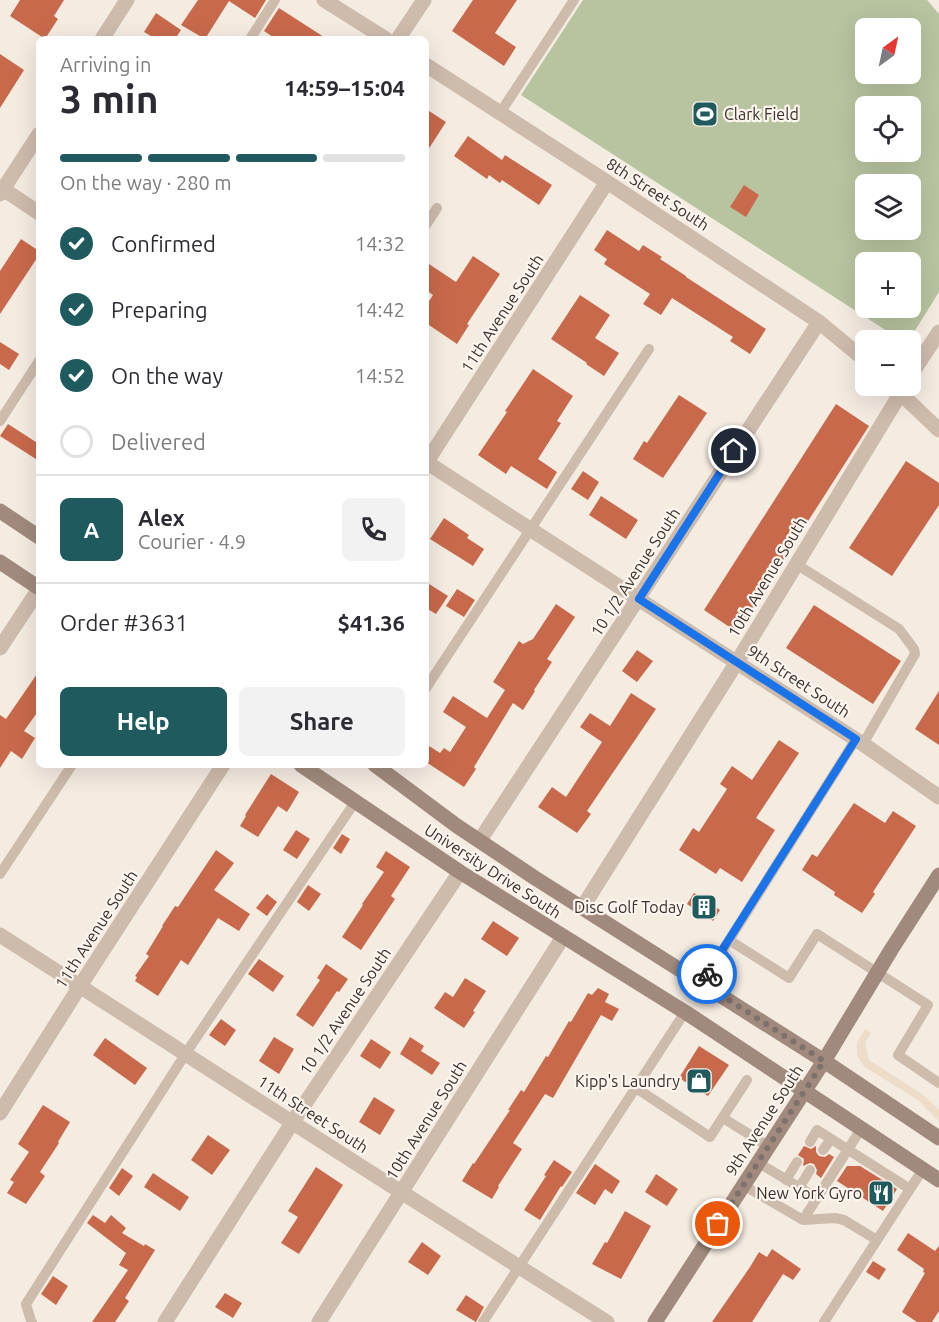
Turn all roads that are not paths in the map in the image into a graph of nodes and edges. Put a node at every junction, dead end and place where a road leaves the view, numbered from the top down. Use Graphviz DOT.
graph roads {
  1 [pos="128,0"];
  2 [pos="275,0"];
  3 [pos="324,0"];
  4 [pos="424,0"];
  5 [pos="574,0"];
  6 [pos="104,36"];
  7 [pos="252,36"];
  8 [pos="381,36"];
  9 [pos="400,36"];
  10 [pos="429,67"];
  11 [pos="500,113"];
  12 [pos="36,138"];
  13 [pos="608,182"];
  14 [pos="1,190"];
  15 [pos="436,208"];
  16 [pos="36,211"];
  17 [pos="429,220"];
  18 [pos="819,322"];
  19 [pos="939,332"];
  20 [pos="649,349"];
  21 [pos="855,352"];
  22 [pos="921,359"];
  23 [pos="36,366"];
  24 [pos="894,396"];
  25 [pos="907,396"];
  26 [pos="0,421"];
  27 [pos="939,430"];
  28 [pos="429,457"];
  29 [pos="429,464"];
  30 [pos="0,511"];
  31 [pos="531,530"];
  32 [pos="36,535"];
  33 [pos="0,562"];
  34 [pos="796,564"];
  35 [pos="36,586"];
  36 [pos="36,593"];
  37 [pos="639,599"];
  38 [pos="0,648"];
  39 [pos="737,662"];
  40 [pos="429,683"];
  41 [pos="860,742"];
  42 [pos="70,768"];
  43 [pos="221,768"];
  44 [pos="305,768"];
  45 [pos="379,768"];
  46 [pos="939,796"];
  47 [pos="355,802"];
  48 [pos="480,840"];
  49 [pos="460,872"];
  50 [pos="0,874"];
  51 [pos="939,875"];
  52 [pos="582,908"];
  53 [pos="0,935"];
  54 [pos="563,937"];
  55 [pos="729,940"];
  56 [pos="878,973"];
  57 [pos="702,983"];
  58 [pos="80,986"];
  59 [pos="685,1012"];
  60 [pos="186,1053"];
  61 [pos="824,1061"];
  62 [pos="747,1080"];
  63 [pos="939,1083"];
  64 [pos="636,1088"];
  65 [pos="803,1091"];
  66 [pos="0,1113"];
  67 [pos="723,1118"];
  68 [pos="292,1123"];
  69 [pos="861,1128"];
  70 [pos="831,1138"];
  71 [pos="939,1138"];
  72 [pos="810,1142"];
  73 [pos="768,1146"];
  74 [pos="823,1150"];
  75 [pos="848,1150"];
  76 [pos="757,1162"];
  77 [pos="797,1162"];
  78 [pos="923,1169"];
  79 [pos="810,1170"];
  80 [pos="939,1179"];
  81 [pos="786,1180"];
  82 [pos="743,1185"];
  83 [pos="799,1188"];
  84 [pos="910,1189"];
  85 [pos="401,1193"];
  86 [pos="817,1198"];
  87 [pos="803,1220"];
  88 [pos="877,1240"];
  89 [pos="519,1267"];
  90 [pos="31,1322"];
  91 [pos="165,1322"];
  92 [pos="319,1322"];
  93 [pos="483,1322"];
  94 [pos="607,1322"];
  95 [pos="655,1322"];
  96 [pos="824,1322"];
  1 -- 6 [label="street"];
  2 -- 7 [label="lane"];
  3 -- 8 [label="street"];
  4 -- 9 [label="street"];
  5 -- 11 [label="lane"];
  10 -- 11 [label="street, 8th Street South"];
  11 -- 13 [label="street, 8th Street South"];
  12 -- 14 [label="street"];
  13 -- 18 [label="street, 8th Street South"];
  13 -- 28 [label="street, 11th Avenue South"];
  14 -- 16 [label="street"];
  15 -- 17 [label="lane"];
  18 -- 21 [label="street, 8th Street South"];
  18 -- 37 [label="street, 10 1/2 Avenue South"];
  19 -- 22 [label="street"];
  20 -- 31 [label="lane"];
  23 -- 26 [label="lane"];
  24 -- 34 [label="street, 10th Avenue South"];
  25 -- 27 [label="street"];
  29 -- 31 [label="street, 9th Street South"];
  30 -- 32 [label="main road"];
  31 -- 37 [label="street, 9th Street South"];
  31 -- 40 [label="lane"];
  33 -- 35 [label="main road"];
  34 -- 39 [label="street, 10th Avenue South"];
  34 -- 41 [label="lane"];
  36 -- 38 [label="street"];
  37 -- 39 [label="street, 9th Street South"];
  37 -- 48 [label="street, 10 1/2 Avenue South"];
  39 -- 41 [label="street, 9th Street South"];
  39 -- 52 [label="street, 10th Avenue South"];
  41 -- 46 [label="street, 9th Street South"];
  41 -- 55 [label="lane"];
  42 -- 50 [label="lane"];
  43 -- 58 [label="street, 11th Avenue South"];
  44 -- 47 [label="main road, University Drive South"];
  45 -- 48 [label="main road, University Drive South"];
  47 -- 49 [label="main road, University Drive South"];
  47 -- 60 [label="lane"];
  48 -- 52 [label="main road, University Drive South"];
  49 -- 54 [label="main road, University Drive South"];
  49 -- 68 [label="street, 10 1/2 Avenue South"];
  51 -- 56 [label="main road, 9th Avenue South"];
  52 -- 57 [label="main road, University Drive South"];
  53 -- 58 [label="street, 11th Street South"];
  54 -- 59 [label="main road, University Drive South"];
  54 -- 85 [label="street, 10th Avenue South"];
  55 -- 56 [label="lane"];
  55 -- 57 [label="lane"];
  56 -- 61 [label="main road, 9th Avenue South"];
  56 -- 63 [label="lane"];
  57 -- 61 [label="main road, University Drive South"];
  58 -- 60 [label="street, 11th Street South"];
  58 -- 66 [label="street, 11th Avenue South"];
  59 -- 64 [label="lane"];
  59 -- 65 [label="main road, University Drive South"];
  60 -- 68 [label="street, 11th Street South"];
  60 -- 90 [label="lane"];
  61 -- 65 [label="main road, 9th Avenue South"];
  61 -- 71 [label="main road, University Drive South"];
  62 -- 67 [label="lane"];
  64 -- 67 [label="lane"];
  64 -- 89 [label="lane"];
  65 -- 69 [label="main road, University Drive South"];
  65 -- 73 [label="main road, 9th Avenue South"];
  67 -- 73 [label="lane"];
  68 -- 85 [label="street, 11th Street South"];
  68 -- 91 [label="street, 10 1/2 Avenue South"];
  69 -- 75 [label="lane"];
  69 -- 78 [label="main road, University Drive South"];
  70 -- 72 [label="lane"];
  70 -- 74 [label="lane"];
  70 -- 75 [label="lane"];
  73 -- 76 [label="main road, 9th Avenue South"];
  75 -- 84 [label="lane"];
  75 -- 86 [label="lane"];
  76 -- 81 [label="lane"];
  76 -- 82 [label="main road, 9th Avenue South"];
  77 -- 81 [label="lane"];
  78 -- 80 [label="main road, University Drive South"];
  78 -- 84 [label="lane"];
  79 -- 83 [label="lane"];
  81 -- 83 [label="lane"];
  82 -- 87 [label="lane"];
  82 -- 95 [label="main road, 9th Avenue South"];
  83 -- 86 [label="lane"];
  84 -- 88 [label="lane"];
  85 -- 89 [label="street, 11th Street South"];
  85 -- 92 [label="street, 10th Avenue South"];
  86 -- 87 [label="lane"];
  87 -- 88 [label="lane"];
  88 -- 96 [label="lane"];
  89 -- 93 [label="lane"];
  89 -- 94 [label="street, 11th Street South"];
}
